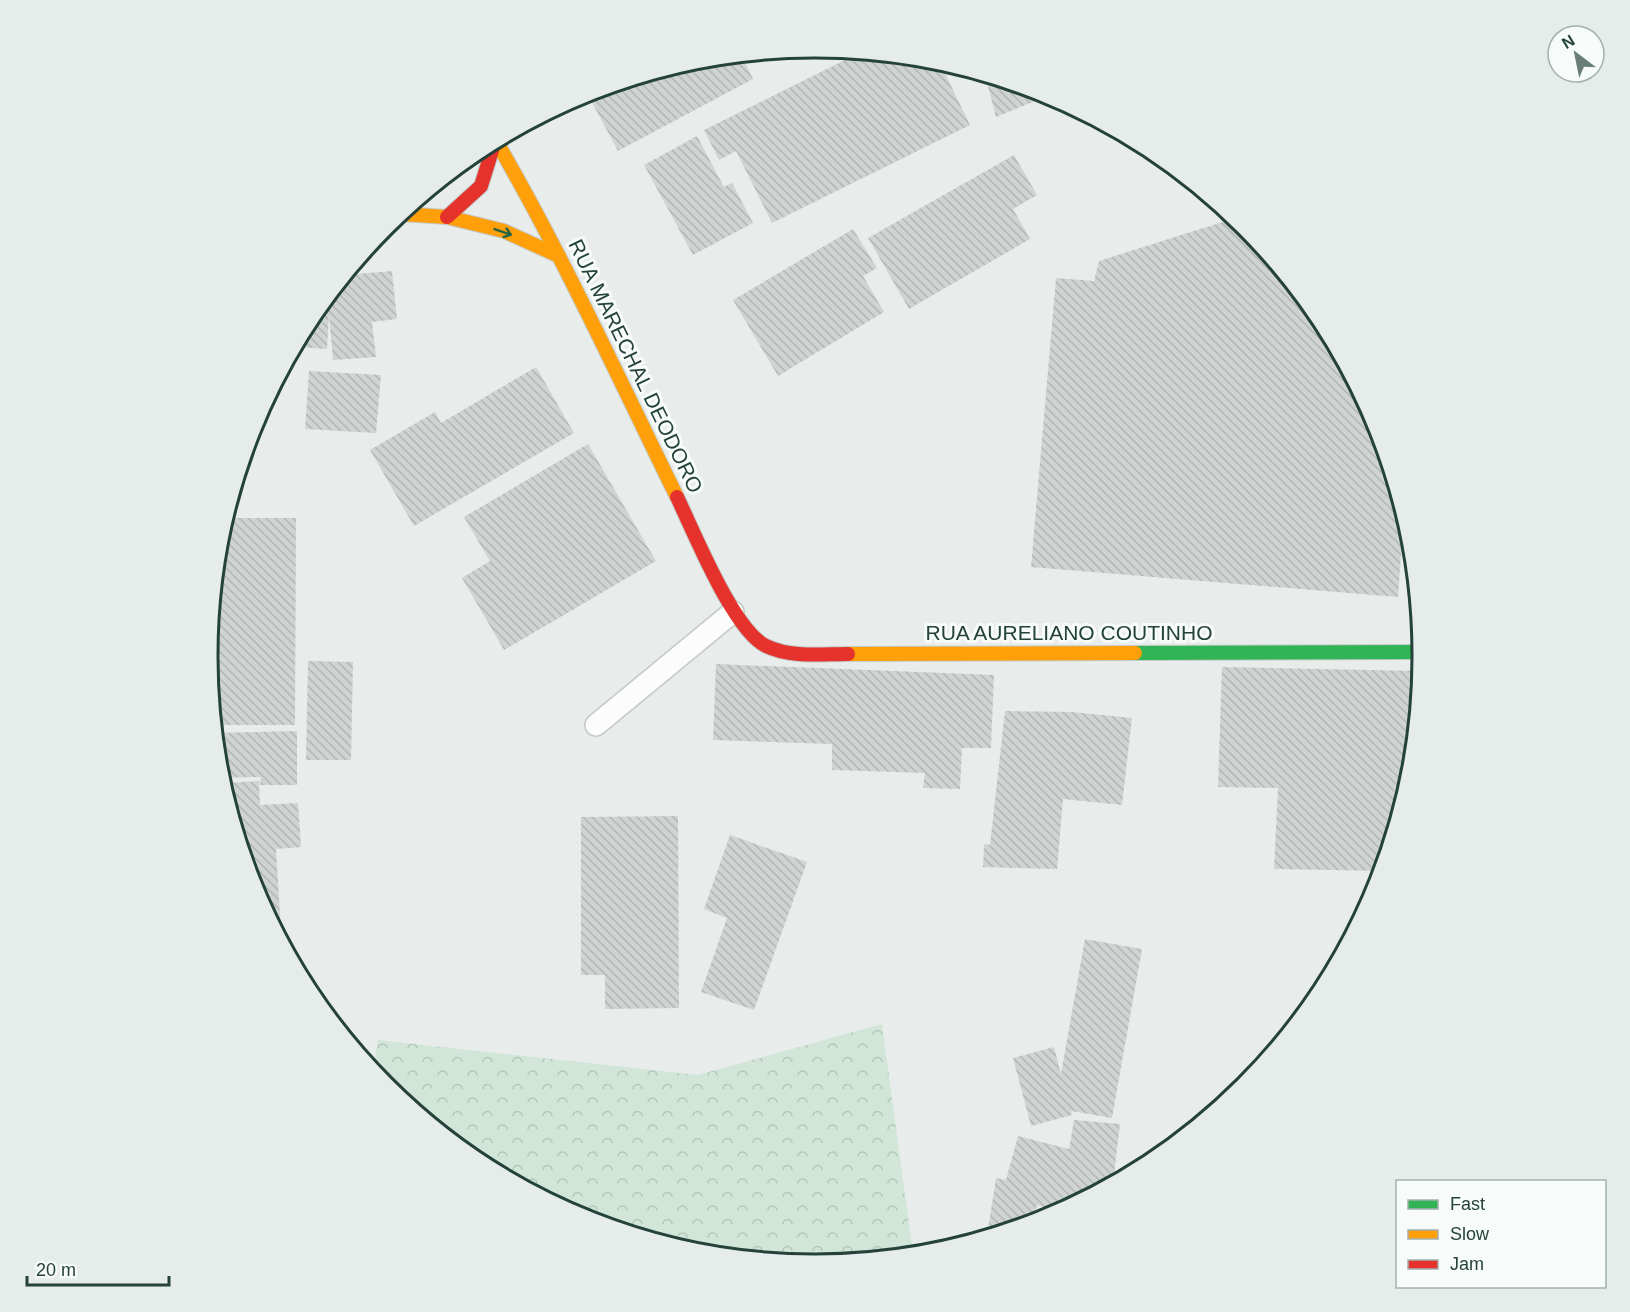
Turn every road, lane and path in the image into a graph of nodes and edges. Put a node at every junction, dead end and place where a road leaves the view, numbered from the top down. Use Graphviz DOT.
graph roads {
  1 [pos="499,149"];
  2 [pos="491,154"];
  3 [pos="413,215"];
  4 [pos="447,217"];
  5 [pos="559,256"];
  6 [pos="733,612"];
  7 [pos="1412,652"];
  8 [pos="596,725"];
  1 -- 5 [label="main road, RUA MARECHAL DEODORO"];
  2 -- 4 [label="main road"];
  3 -- 4 [label="main road"];
  4 -- 5 [label="main road, one-way"];
  5 -- 6 [label="main road, RUA MARECHAL DEODORO"];
  6 -- 7 [label="main road, RUA AURELIANO COUTINHO"];
  6 -- 8 [label="lane"];
}
